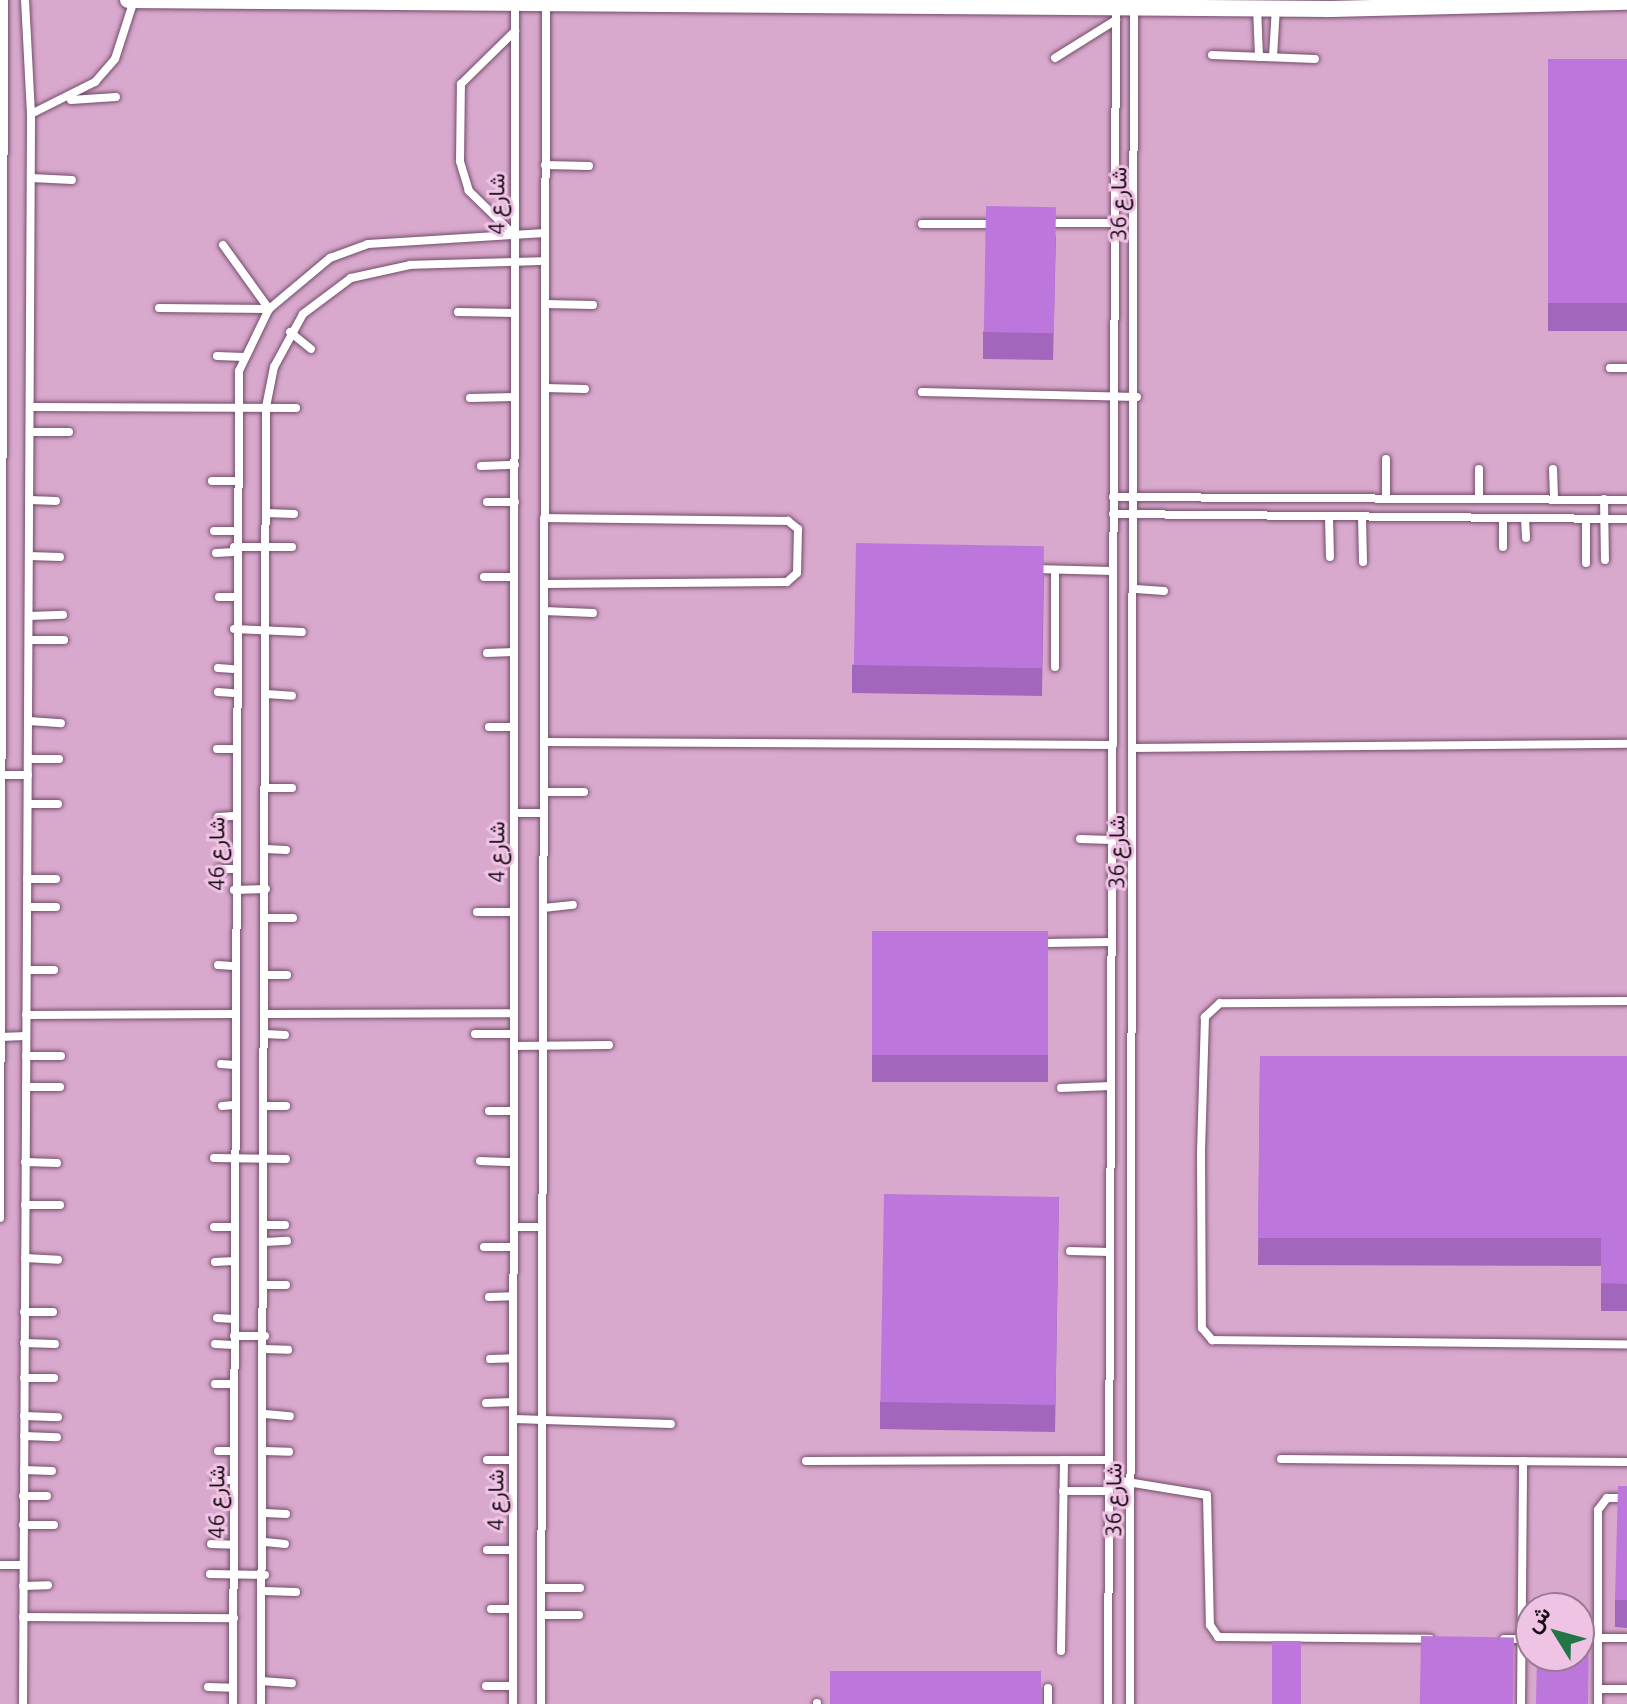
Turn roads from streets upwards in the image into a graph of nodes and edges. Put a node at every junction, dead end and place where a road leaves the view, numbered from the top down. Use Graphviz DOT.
graph roads {
  1 [pos="128,0"];
  2 [pos="134,0"];
  3 [pos="1528,1"];
  4 [pos="515,2"];
  5 [pos="1134,2"];
  6 [pos="1627,2"];
  7 [pos="1331,4"];
  8 [pos="1116,7"];
  1 -- 2 [label="street"];
  2 -- 4 [label="street"];
  3 -- 6 [label="street"];
  3 -- 7 [label="street"];
  4 -- 8 [label="street"];
  5 -- 7 [label="street"];
  5 -- 8 [label="street"];
}
